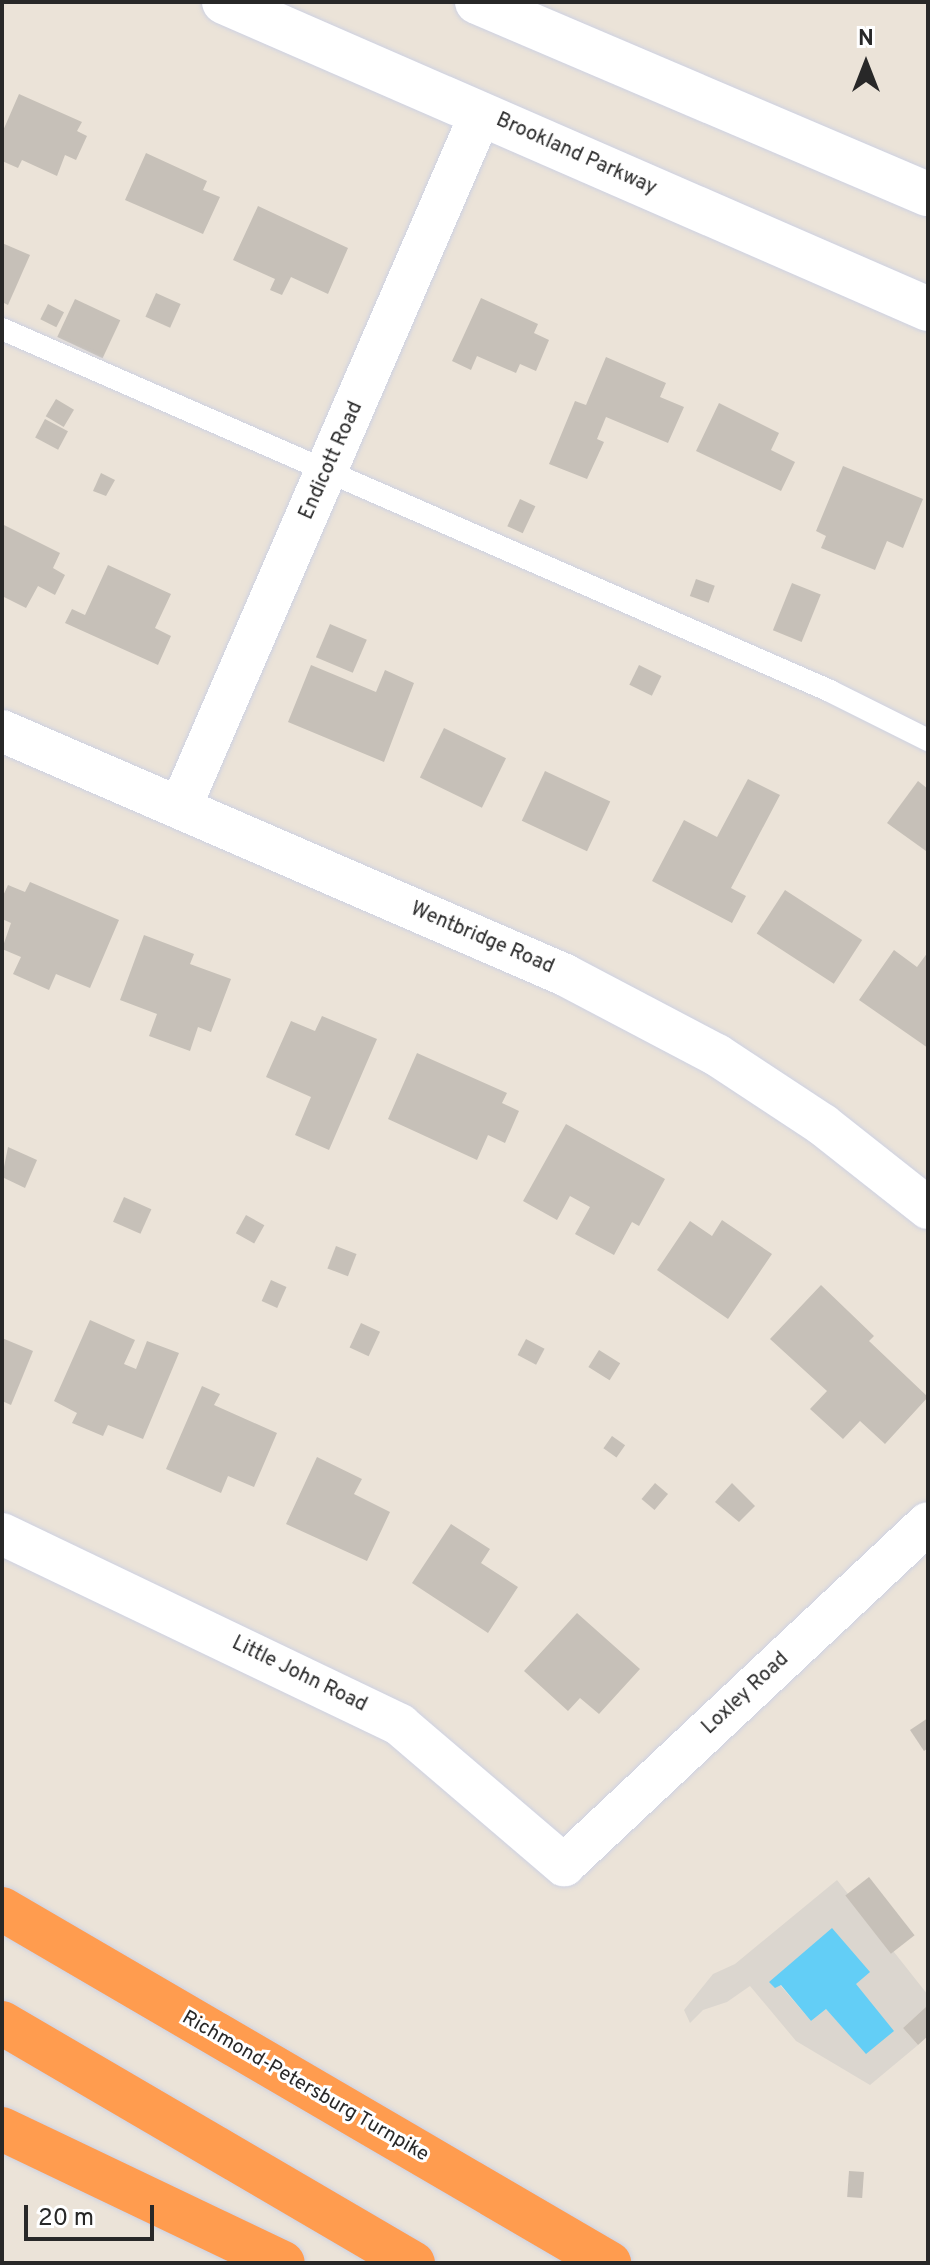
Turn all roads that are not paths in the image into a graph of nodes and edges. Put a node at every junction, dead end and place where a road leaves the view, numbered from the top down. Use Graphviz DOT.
graph roads {
  1 [pos="224,2"];
  2 [pos="477,2"];
  3 [pos="481,113"];
  4 [pos="928,194"];
  5 [pos="928,309"];
  6 [pos="2,329"];
  7 [pos="328,469"];
  8 [pos="2,731"];
  9 [pos="928,740"];
  10 [pos="180,808"];
  11 [pos="928,1208"];
  12 [pos="928,1523"];
  13 [pos="2,1534"];
  14 [pos="564,1865"];
  15 [pos="2,1909"];
  16 [pos="2,2023"];
  17 [pos="2,2129"];
  18 [pos="283,2263"];
  19 [pos="413,2263"];
  20 [pos="609,2263"];
  1 -- 3 [label="main road, Brookland Parkway"];
  2 -- 4 [label="main road"];
  3 -- 5 [label="main road, Brookland Parkway"];
  3 -- 7 [label="street, Endicott Road"];
  6 -- 7 [label="lane"];
  7 -- 9 [label="lane"];
  7 -- 10 [label="street, Endicott Road"];
  8 -- 10 [label="street, Wentbridge Road"];
  10 -- 11 [label="street, Wentbridge Road"];
  12 -- 14 [label="street, Loxley Road"];
  13 -- 14 [label="street, Little John Road"];
  15 -- 20 [label="highway, Richmond-Petersburg Turnpike"];
  16 -- 19 [label="highway"];
  17 -- 18 [label="highway"];
}
